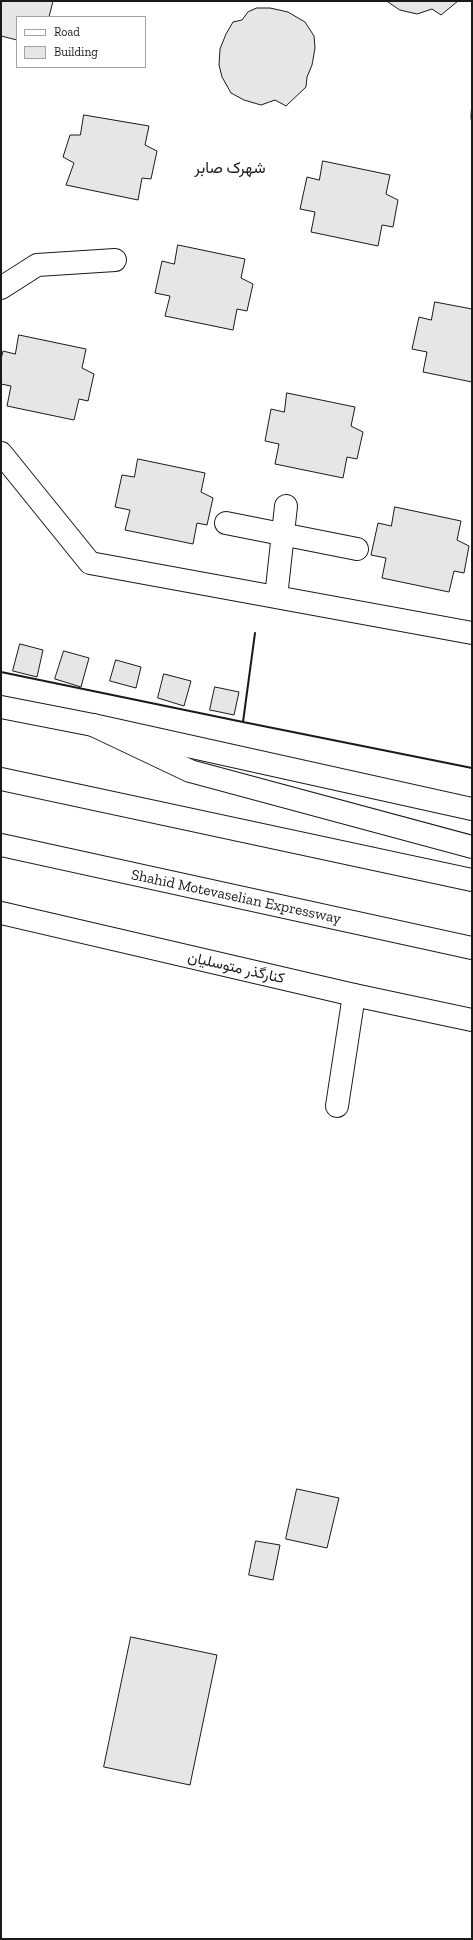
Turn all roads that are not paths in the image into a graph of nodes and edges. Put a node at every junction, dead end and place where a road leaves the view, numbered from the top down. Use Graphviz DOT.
graph roads {
  1 [pos="115,260"];
  2 [pos="1,288"];
  3 [pos="1,453"];
  4 [pos="286,506"];
  5 [pos="226,523"];
  6 [pos="283,536"];
  7 [pos="357,549"];
  8 [pos="276,597"];
  9 [pos="472,633"];
  10 [pos="1,706"];
  11 [pos="93,725"];
  12 [pos="1,779"];
  13 [pos="472,809"];
  14 [pos="1,845"];
  15 [pos="472,847"];
  16 [pos="472,880"];
  17 [pos="1,912"];
  18 [pos="472,948"];
  19 [pos="354,995"];
  20 [pos="472,1020"];
  21 [pos="337,1106"];
  1 -- 2 [label="main road"];
  3 -- 8 [label="main road"];
  4 -- 6 [label="main road"];
  5 -- 6 [label="main road"];
  6 -- 7 [label="main road"];
  6 -- 8 [label="main road"];
  8 -- 9 [label="main road"];
  10 -- 11 [label="main road"];
  11 -- 13 [label="main road"];
  11 -- 15 [label="main road"];
  12 -- 16 [label="main road"];
  14 -- 18 [label="main road, Shahid Motevaselian Expressway"];
  17 -- 19 [label="main road, کنارگذر متوسلیان"];
  19 -- 20 [label="main road, کنارگذر متوسلیان"];
  19 -- 21 [label="main road"];
}
